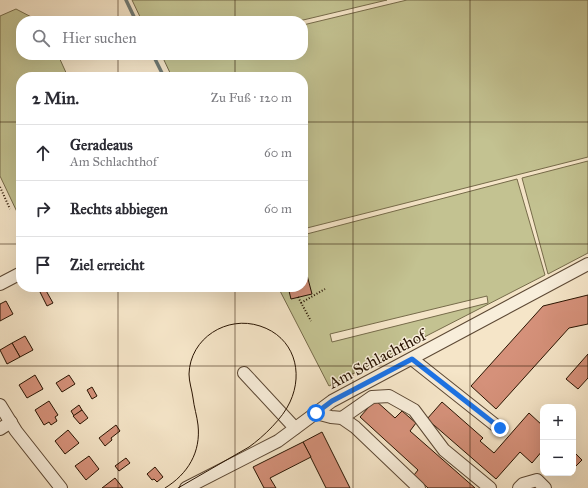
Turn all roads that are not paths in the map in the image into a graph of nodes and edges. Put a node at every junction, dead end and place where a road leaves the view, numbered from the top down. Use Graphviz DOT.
graph roads {
  1 [pos="588,264"];
  2 [pos="16,276"];
  3 [pos="0,284"];
  4 [pos="412,359"];
  5 [pos="244,373"];
  6 [pos="0,405"];
  7 [pos="316,413"];
  8 [pos="342,418"];
  9 [pos="11,422"];
  10 [pos="295,428"];
  11 [pos="500,428"];
  12 [pos="0,429"];
  13 [pos="60,488"];
  14 [pos="186,488"];
  15 [pos="419,488"];
  16 [pos="490,488"];
  17 [pos="519,488"];
  18 [pos="545,488"];
  1 -- 4 [label="street, Am Schlachthof"];
  2 -- 3 [label="street"];
  4 -- 7 [label="street, Am Schlachthof"];
  4 -- 11 [label="street"];
  5 -- 10 [label="street"];
  6 -- 9 [label="street"];
  7 -- 8 [label="street"];
  7 -- 10 [label="street, Am Schlachthof"];
  8 -- 15 [label="street"];
  8 -- 16 [label="street"];
  9 -- 12 [label="street"];
  9 -- 13 [label="street"];
  10 -- 14 [label="street, Am Schlachthof"];
  17 -- 18 [label="street"];
}
